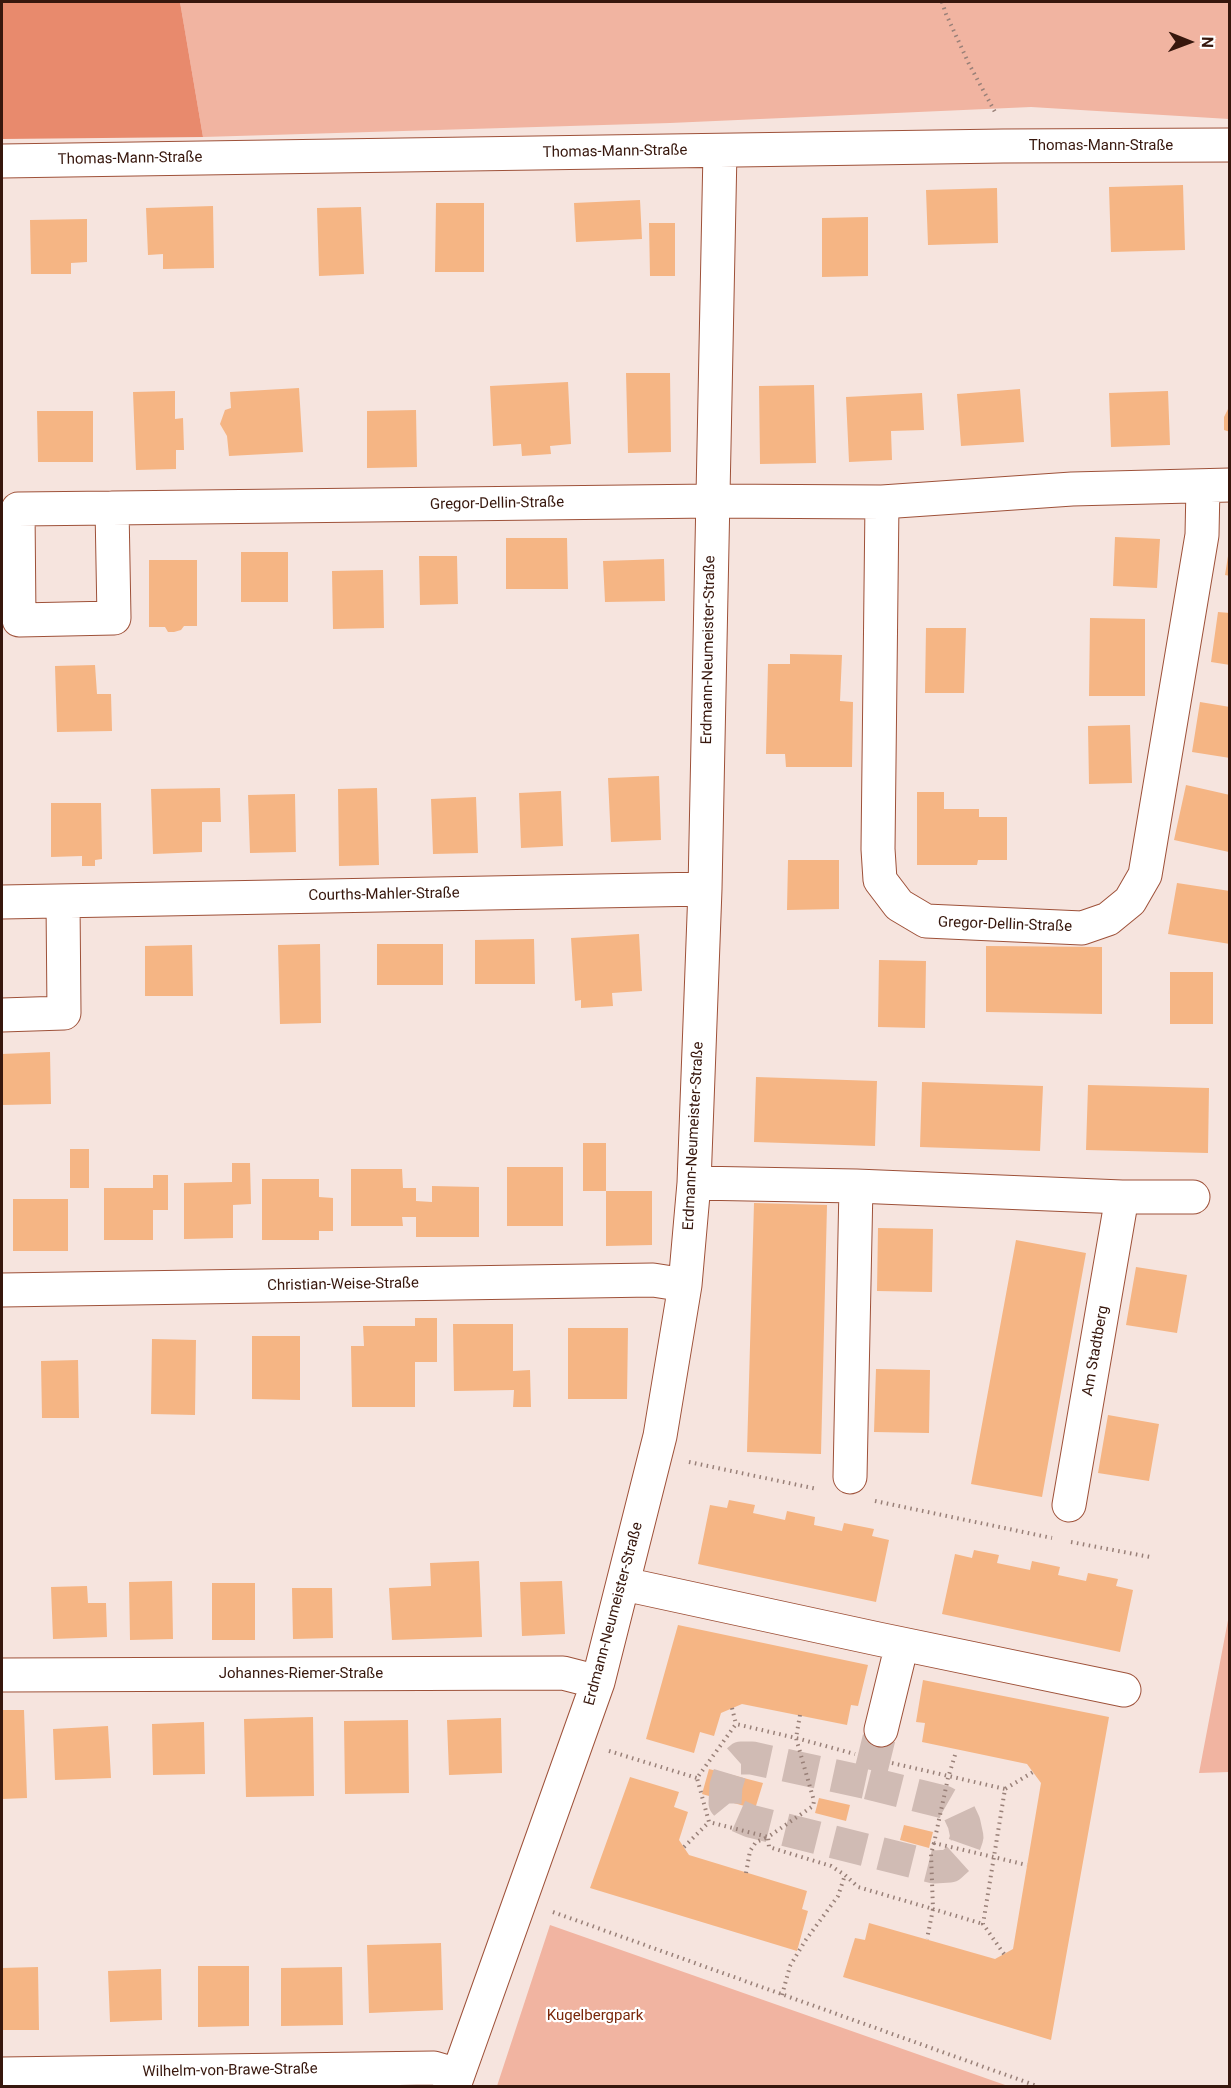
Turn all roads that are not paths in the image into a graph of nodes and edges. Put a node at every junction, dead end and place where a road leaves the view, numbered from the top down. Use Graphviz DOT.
graph roads {
  1 [pos="1230,145"];
  2 [pos="720,151"];
  3 [pos="2,161"];
  4 [pos="1216,485"];
  5 [pos="712,501"];
  6 [pos="882,502"];
  7 [pos="112,508"];
  8 [pos="705,889"];
  9 [pos="63,901"];
  10 [pos="2,902"];
  11 [pos="2,1015"];
  12 [pos="694,1183"];
  13 [pos="856,1186"];
  14 [pos="1122,1197"];
  15 [pos="1193,1197"];
  16 [pos="685,1285"];
  17 [pos="2,1290"];
  18 [pos="850,1489"];
  19 [pos="1069,1505"];
  20 [pos="624,1584"];
  21 [pos="902,1644"];
  22 [pos="2,1675"];
  23 [pos="598,1683"];
  24 [pos="1124,1690"];
  25 [pos="882,1745"];
  26 [pos="2,2073"];
  27 [pos="456,2081"];
  1 -- 2 [label="street, Thomas-Mann-Straße"];
  2 -- 3 [label="street, Thomas-Mann-Straße"];
  2 -- 5 [label="street, Erdmann-Neumeister-Straße"];
  4 -- 6 [label="street, Gregor-Dellin-Straße"];
  4 -- 6 [label="street, Gregor-Dellin-Straße"];
  5 -- 6 [label="street, Gregor-Dellin-Straße"];
  5 -- 7 [label="street, Gregor-Dellin-Straße"];
  5 -- 8 [label="street, Erdmann-Neumeister-Straße"];
  8 -- 9 [label="street, Courths-Mahler-Straße"];
  8 -- 12 [label="street, Erdmann-Neumeister-Straße"];
  9 -- 10 [label="street, Courths-Mahler-Straße"];
  9 -- 11 [label="street"];
  12 -- 13 [label="street"];
  12 -- 16 [label="street, Erdmann-Neumeister-Straße"];
  13 -- 14 [label="street"];
  13 -- 18 [label="street"];
  14 -- 15 [label="street"];
  14 -- 19 [label="street, Am Stadtberg"];
  16 -- 17 [label="street, Christian-Weise-Straße"];
  16 -- 20 [label="street, Erdmann-Neumeister-Straße"];
  20 -- 21 [label="street"];
  20 -- 23 [label="street, Erdmann-Neumeister-Straße"];
  21 -- 24 [label="street"];
  21 -- 25 [label="street"];
  22 -- 23 [label="street, Johannes-Riemer-Straße"];
  23 -- 27 [label="street, Erdmann-Neumeister-Straße"];
  26 -- 27 [label="street, Wilhelm-von-Brawe-Straße"];
}
